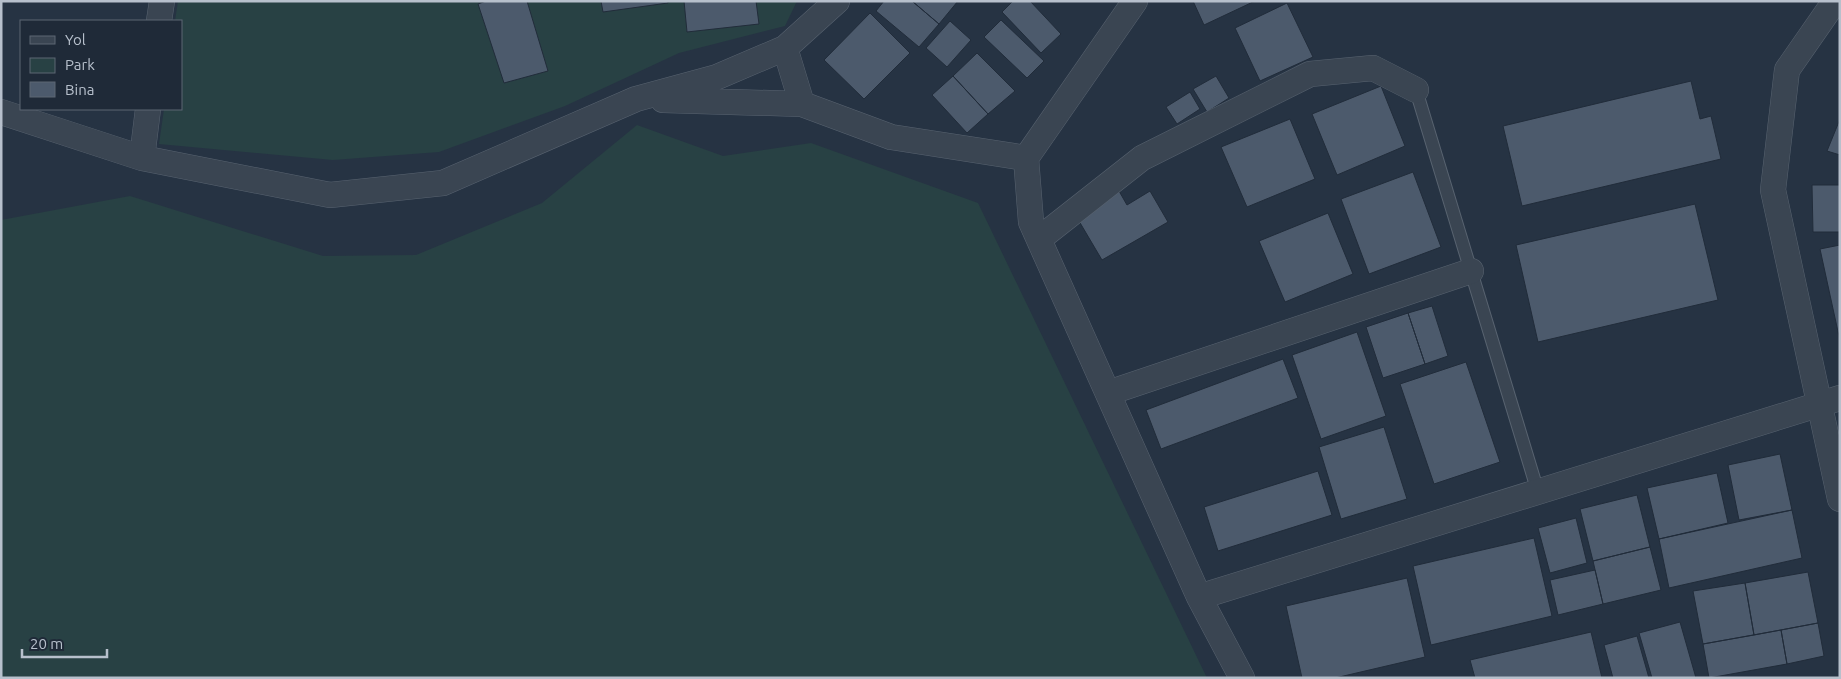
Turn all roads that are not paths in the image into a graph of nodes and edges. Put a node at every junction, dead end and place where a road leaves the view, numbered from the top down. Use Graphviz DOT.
graph roads {
  1 [pos="162,1"];
  2 [pos="836,1"];
  3 [pos="1135,1"];
  4 [pos="1835,1"];
  5 [pos="159,20"];
  6 [pos="785,48"];
  7 [pos="1416,90"];
  8 [pos="636,99"];
  9 [pos="802,104"];
  10 [pos="148,110"];
  11 [pos="1,112"];
  12 [pos="142,158"];
  13 [pos="1026,158"];
  14 [pos="1039,239"];
  15 [pos="1471,271"];
  16 [pos="1108,392"];
  17 [pos="1829,401"];
  18 [pos="1538,492"];
  19 [pos="1840,498"];
  20 [pos="1199,597"];
  21 [pos="1242,678"];
  1 -- 5 [label="street"];
  2 -- 6 [label="street"];
  3 -- 13 [label="street"];
  4 -- 17 [label="street"];
  6 -- 8 [label="street"];
  6 -- 9 [label="street"];
  7 -- 14 [label="street"];
  7 -- 15 [label="lane"];
  8 -- 9 [label="street"];
  8 -- 12 [label="street"];
  9 -- 13 [label="street"];
  10 -- 12 [label="street"];
  11 -- 12 [label="street"];
  13 -- 14 [label="street"];
  14 -- 16 [label="street"];
  15 -- 16 [label="street"];
  15 -- 18 [label="lane"];
  16 -- 20 [label="street"];
  17 -- 18 [label="street"];
  17 -- 19 [label="street"];
  18 -- 20 [label="street"];
  20 -- 21 [label="street"];
}
